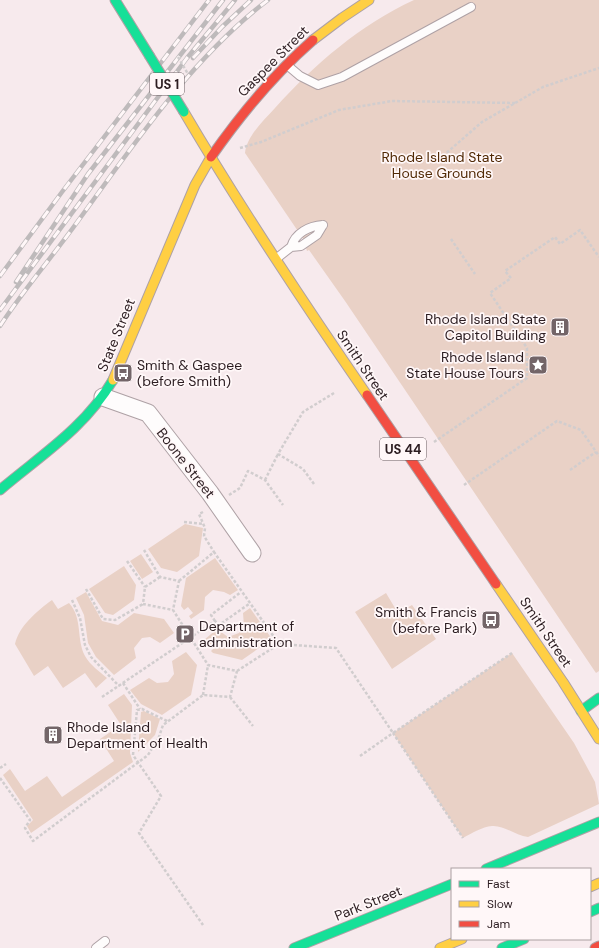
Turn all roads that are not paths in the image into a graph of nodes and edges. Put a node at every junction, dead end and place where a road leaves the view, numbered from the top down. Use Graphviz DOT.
graph roads {
  1 [pos="115,0"];
  2 [pos="369,0"];
  3 [pos="471,7"];
  4 [pos="286,65"];
  5 [pos="211,156"];
  6 [pos="291,247"];
  7 [pos="276,258"];
  8 [pos="103,397"];
  9 [pos="0,490"];
  10 [pos="252,553"];
  11 [pos="599,698"];
  12 [pos="581,710"];
  13 [pos="599,739"];
  14 [pos="599,822"];
  15 [pos="488,868"];
  16 [pos="451,884"];
  17 [pos="460,940"];
  18 [pos="522,940"];
  19 [pos="105,941"];
  20 [pos="599,946"];
  21 [pos="96,948"];
  22 [pos="294,948"];
  23 [pos="440,948"];
  24 [pos="502,948"];
  25 [pos="595,948"];
  1 -- 5 [label="main road, Smith Street / US 1, bridge"];
  2 -- 4 [label="main road, Gaspee Street"];
  3 -- 4 [label="lane"];
  4 -- 5 [label="main road, Gaspee Street"];
  5 -- 7 [label="main road, Smith Street / US 44"];
  5 -- 8 [label="main road, State Street"];
  6 -- 7 [label="lane"];
  7 -- 12 [label="main road, Smith Street / US 44"];
  8 -- 9 [label="main road, State Street"];
  8 -- 10 [label="street, Boone Street"];
  11 -- 12 [label="main road"];
  12 -- 13 [label="main road, Smith Street / US 44"];
  14 -- 15 [label="main road"];
  16 -- 22 [label="main road, Park Street"];
  17 -- 23 [label="main road"];
  18 -- 24 [label="main road"];
  19 -- 21 [label="lane"];
  20 -- 25 [label="main road"];
}
